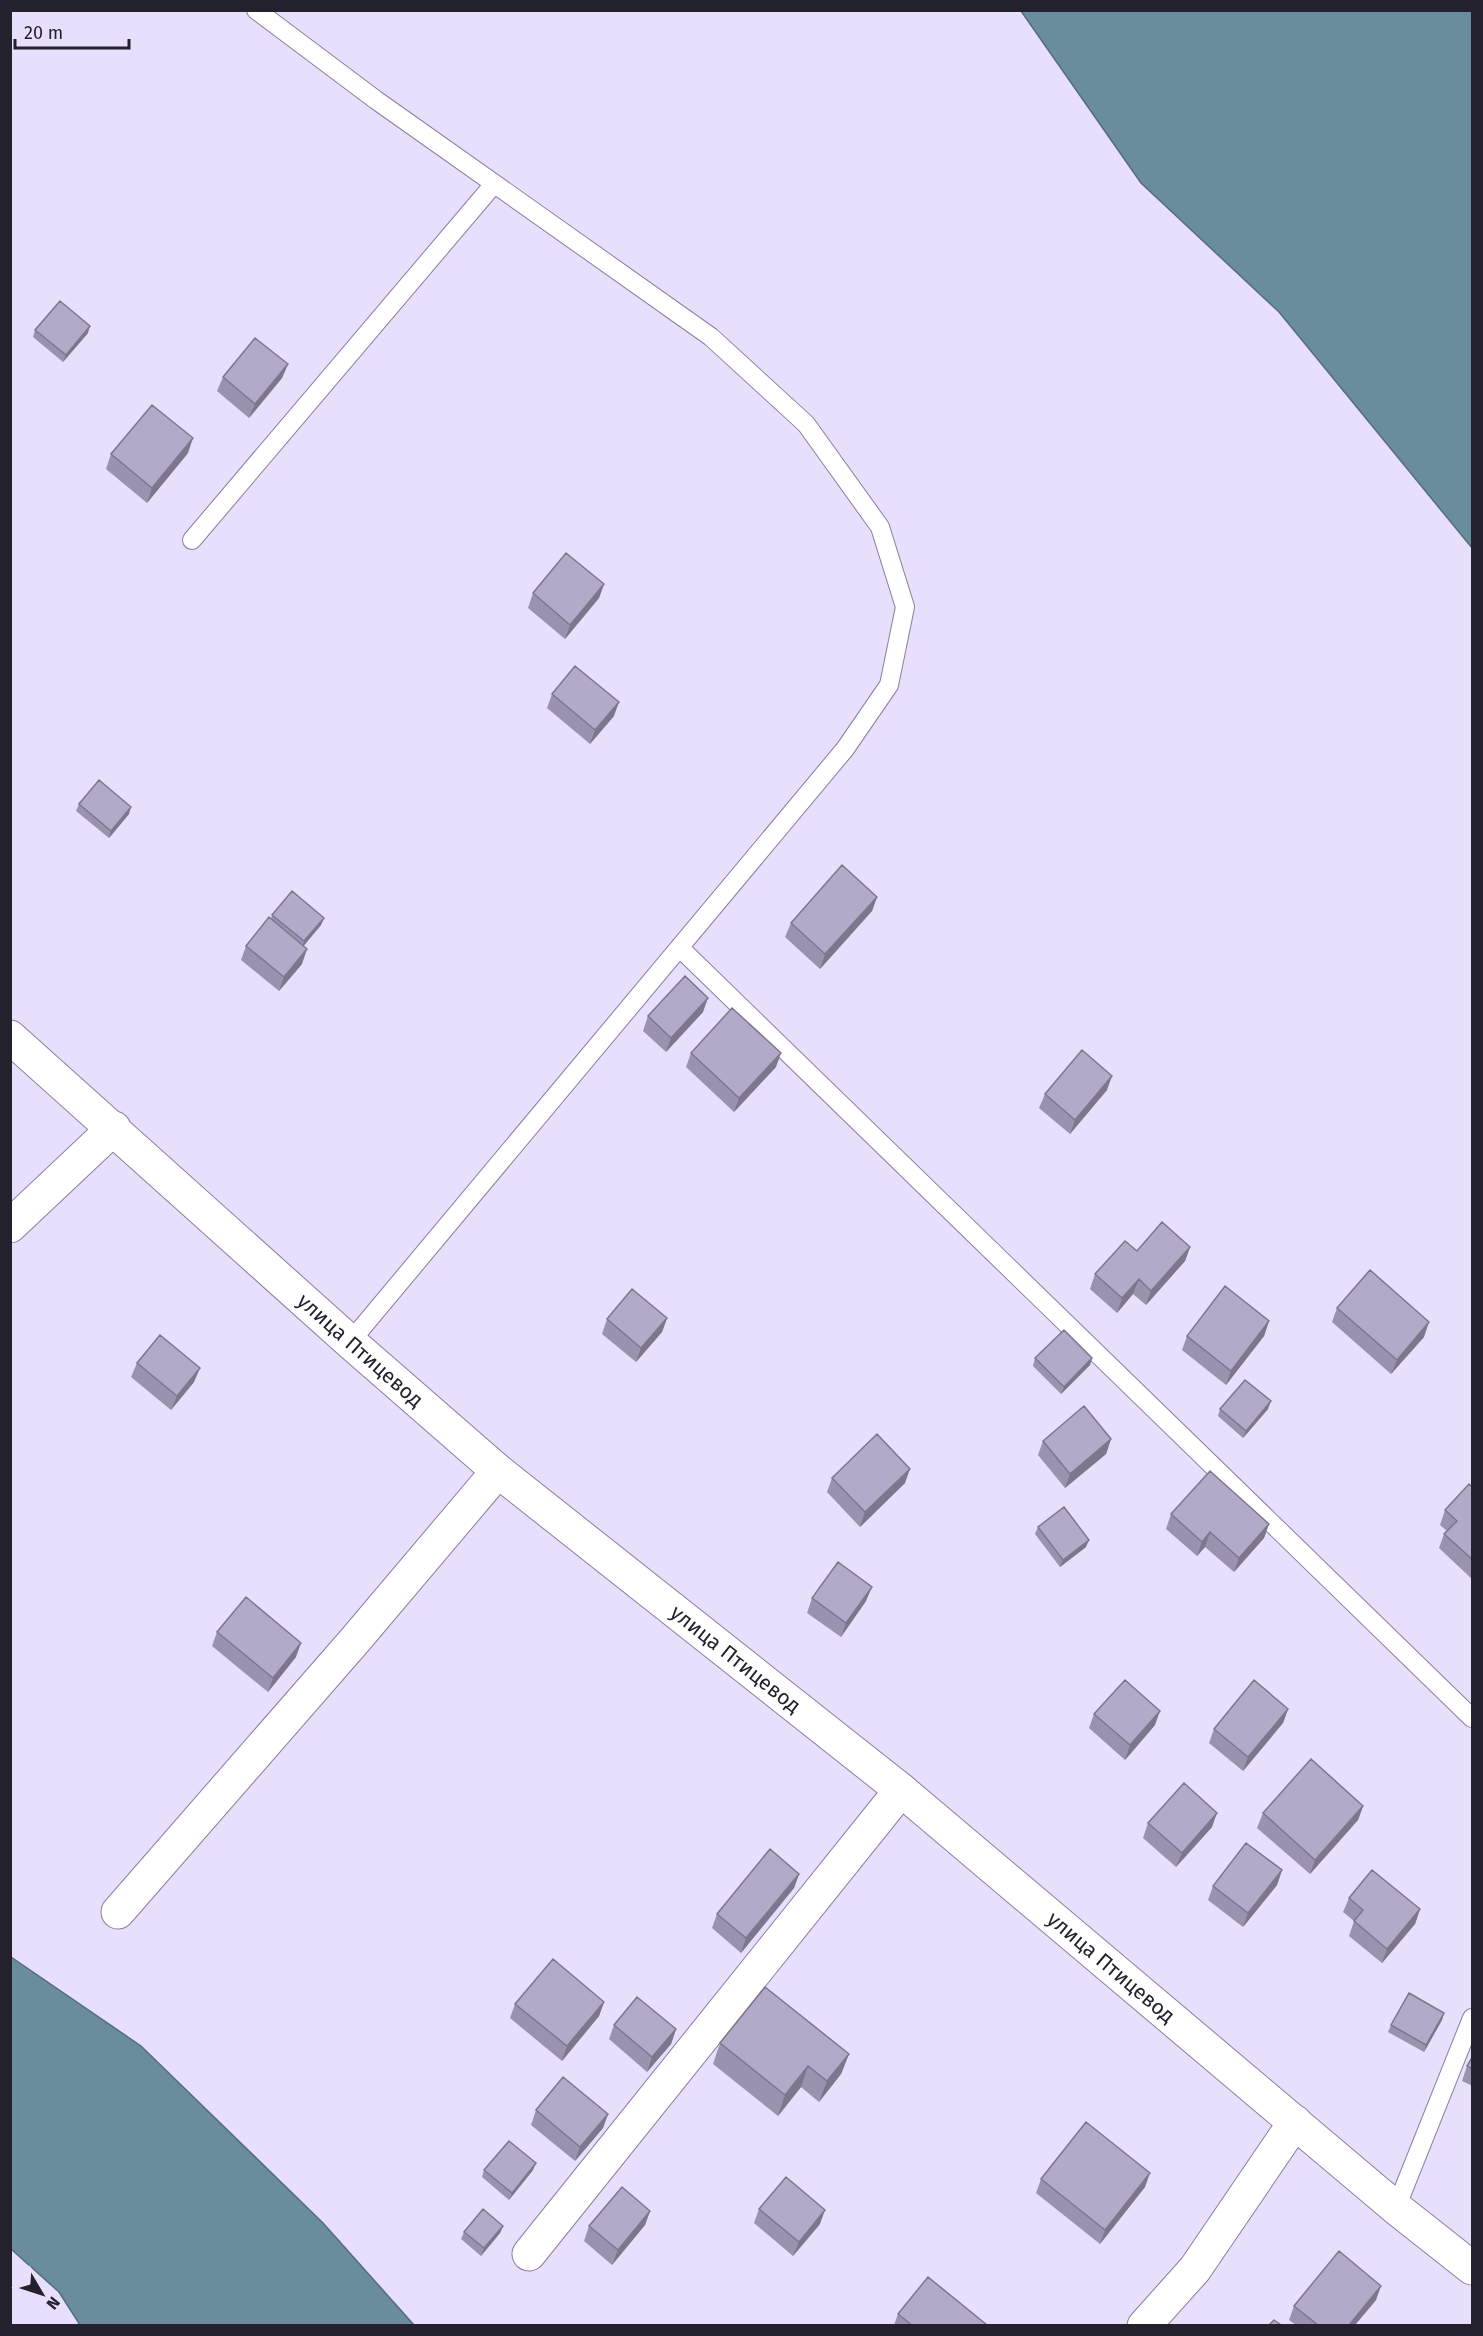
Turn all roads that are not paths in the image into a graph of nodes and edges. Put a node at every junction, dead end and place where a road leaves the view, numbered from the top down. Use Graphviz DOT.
graph roads {
  1 [pos="256,10"];
  2 [pos="494,184"];
  3 [pos="192,540"];
  4 [pos="680,948"];
  5 [pos="10,1037"];
  6 [pos="114,1128"];
  7 [pos="10,1226"];
  8 [pos="350,1342"];
  9 [pos="498,1471"];
  10 [pos="1473,1718"];
  11 [pos="901,1790"];
  12 [pos="118,1912"];
  13 [pos="1473,2018"];
  14 [pos="1295,2122"];
  15 [pos="1396,2208"];
  16 [pos="530,2254"];
  17 [pos="1473,2268"];
  18 [pos="1144,2325"];
  1 -- 2 [label="lane"];
  2 -- 3 [label="lane"];
  2 -- 4 [label="lane"];
  4 -- 8 [label="lane"];
  4 -- 10 [label="lane"];
  5 -- 6 [label="street, улица Птицевод"];
  6 -- 7 [label="street"];
  6 -- 8 [label="street, улица Птицевод"];
  8 -- 9 [label="street, улица Птицевод"];
  9 -- 11 [label="street, улица Птицевод"];
  9 -- 12 [label="street"];
  11 -- 14 [label="street, улица Птицевод"];
  11 -- 16 [label="street"];
  13 -- 15 [label="lane"];
  14 -- 15 [label="street, улица Птицевод"];
  14 -- 18 [label="street"];
  15 -- 17 [label="street, улица Птицевод"];
}
